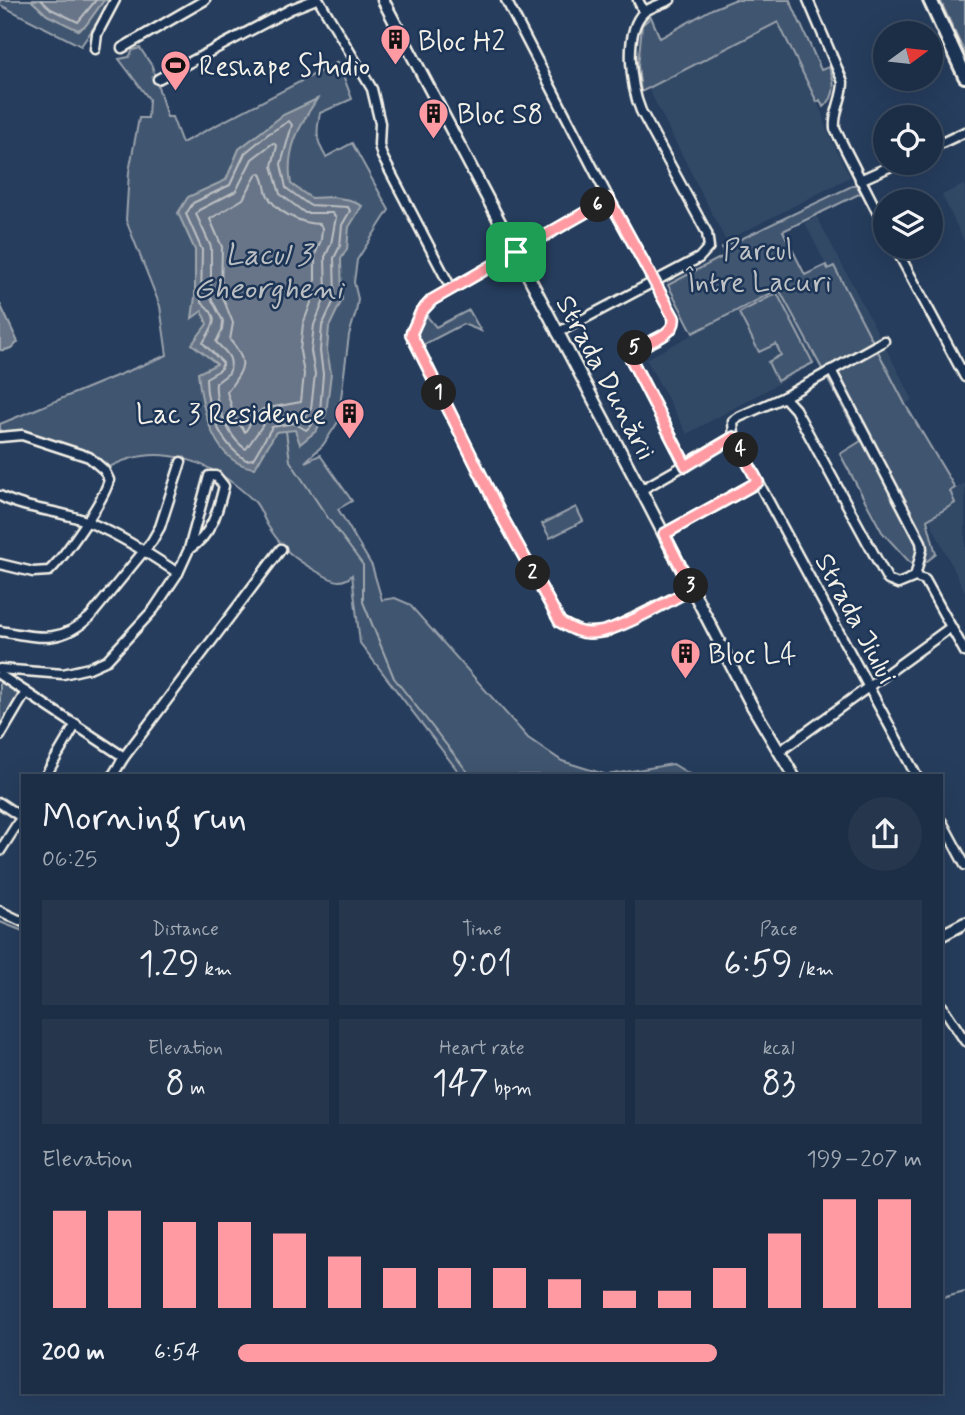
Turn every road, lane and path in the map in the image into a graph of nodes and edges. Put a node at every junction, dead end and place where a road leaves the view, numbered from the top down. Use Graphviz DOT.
graph roads {
  1 [pos="115,0"];
  2 [pos="205,0"];
  3 [pos="316,0"];
  4 [pos="383,0"];
  5 [pos="506,0"];
  6 [pos="638,0"];
  7 [pos="670,0"];
  8 [pos="808,0"];
  9 [pos="930,0"];
  10 [pos="644,12"];
  11 [pos="122,48"];
  12 [pos="95,49"];
  13 [pos="965,76"];
  14 [pos="158,79"];
  15 [pos="965,132"];
  16 [pos="943,142"];
  17 [pos="873,174"];
  18 [pos="860,180"];
  19 [pos="609,199"];
  20 [pos="873,204"];
  21 [pos="516,252"];
  22 [pos="901,259"];
  23 [pos="653,281"];
  24 [pos="451,288"];
  25 [pos="557,334"];
  26 [pos="884,341"];
  27 [pos="831,370"];
  28 [pos="965,377"];
  29 [pos="784,397"];
  30 [pos="0,437"];
  31 [pos="734,437"];
  32 [pos="181,462"];
  33 [pos="686,466"];
  34 [pos="758,482"];
  35 [pos="641,490"];
  36 [pos="0,496"];
  37 [pos="87,521"];
  38 [pos="664,534"];
  39 [pos="189,549"];
  40 [pos="281,550"];
  41 [pos="145,551"];
  42 [pos="0,565"];
  43 [pos="178,573"];
  44 [pos="915,577"];
  45 [pos="692,589"];
  46 [pos="951,627"];
  47 [pos="0,631"];
  48 [pos="965,652"];
  49 [pos="0,669"];
  50 [pos="0,675"];
  51 [pos="868,687"];
  52 [pos="26,692"];
  53 [pos="76,724"];
  54 [pos="0,736"];
  55 [pos="779,752"];
  56 [pos="124,757"];
  57 [pos="47,774"];
  58 [pos="114,774"];
  59 [pos="792,774"];
  60 [pos="915,774"];
  61 [pos="0,803"];
  62 [pos="21,815"];
  63 [pos="21,817"];
  64 [pos="943,823"];
  65 [pos="1,846"];
  66 [pos="965,864"];
  67 [pos="0,911"];
  68 [pos="21,921"];
  69 [pos="965,923"];
  70 [pos="943,934"];
  71 [pos="943,1008"];
  72 [pos="965,1041"];
  1 -- 12 [label="street"];
  2 -- 11 [label="street"];
  3 -- 14 [label="street"];
  3 -- 24 [label="street"];
  4 -- 21 [label="street, Strada Dunării"];
  5 -- 19 [label="street"];
  6 -- 10 [label="street"];
  7 -- 10 [label="street"];
  8 -- 18 [label="street"];
  9 -- 13 [label="main road"];
  10 -- 23 [label="street"];
  15 -- 16 [label="street"];
  17 -- 18 [label="street"];
  18 -- 20 [label="street"];
  19 -- 21 [label="street"];
  19 -- 23 [label="street"];
  21 -- 24 [label="street"];
  21 -- 25 [label="street, Strada Dunării"];
  22 -- 28 [label="street"];
  23 -- 25 [label="street"];
  23 -- 33 [label="street"];
  24 -- 45 [label="street"];
  25 -- 35 [label="street, Strada Dunării"];
  26 -- 27 [label="street"];
  27 -- 29 [label="street"];
  27 -- 44 [label="street"];
  29 -- 31 [label="street"];
  29 -- 44 [label="street"];
  30 -- 37 [label="street"];
  31 -- 33 [label="street"];
  31 -- 34 [label="street, Strada Jiului"];
  32 -- 41 [label="street"];
  33 -- 35 [label="street"];
  34 -- 38 [label="street"];
  34 -- 51 [label="street, Strada Jiului"];
  35 -- 38 [label="street, Strada Dunării"];
  36 -- 37 [label="street"];
  37 -- 41 [label="street"];
  37 -- 42 [label="street"];
  38 -- 45 [label="street, Strada Dunării"];
  39 -- 39 [label="street"];
  39 -- 43 [label="street"];
  40 -- 56 [label="street"];
  41 -- 43 [label="street"];
  41 -- 47 [label="street"];
  43 -- 49 [label="street"];
  44 -- 46 [label="street"];
  45 -- 55 [label="street, Strada Dunării"];
  46 -- 48 [label="street"];
  46 -- 51 [label="street"];
  50 -- 52 [label="street"];
  51 -- 55 [label="street"];
  51 -- 60 [label="street, Strada Jiului"];
  52 -- 53 [label="street"];
  52 -- 54 [label="street"];
  53 -- 56 [label="street"];
  53 -- 57 [label="street"];
  55 -- 59 [label="street, Strada Dunării"];
  56 -- 58 [label="street"];
  61 -- 62 [label="street"];
  63 -- 65 [label="street"];
  64 -- 66 [label="street"];
  67 -- 68 [label="street"];
  69 -- 70 [label="street"];
  71 -- 72 [label="street"];
}
